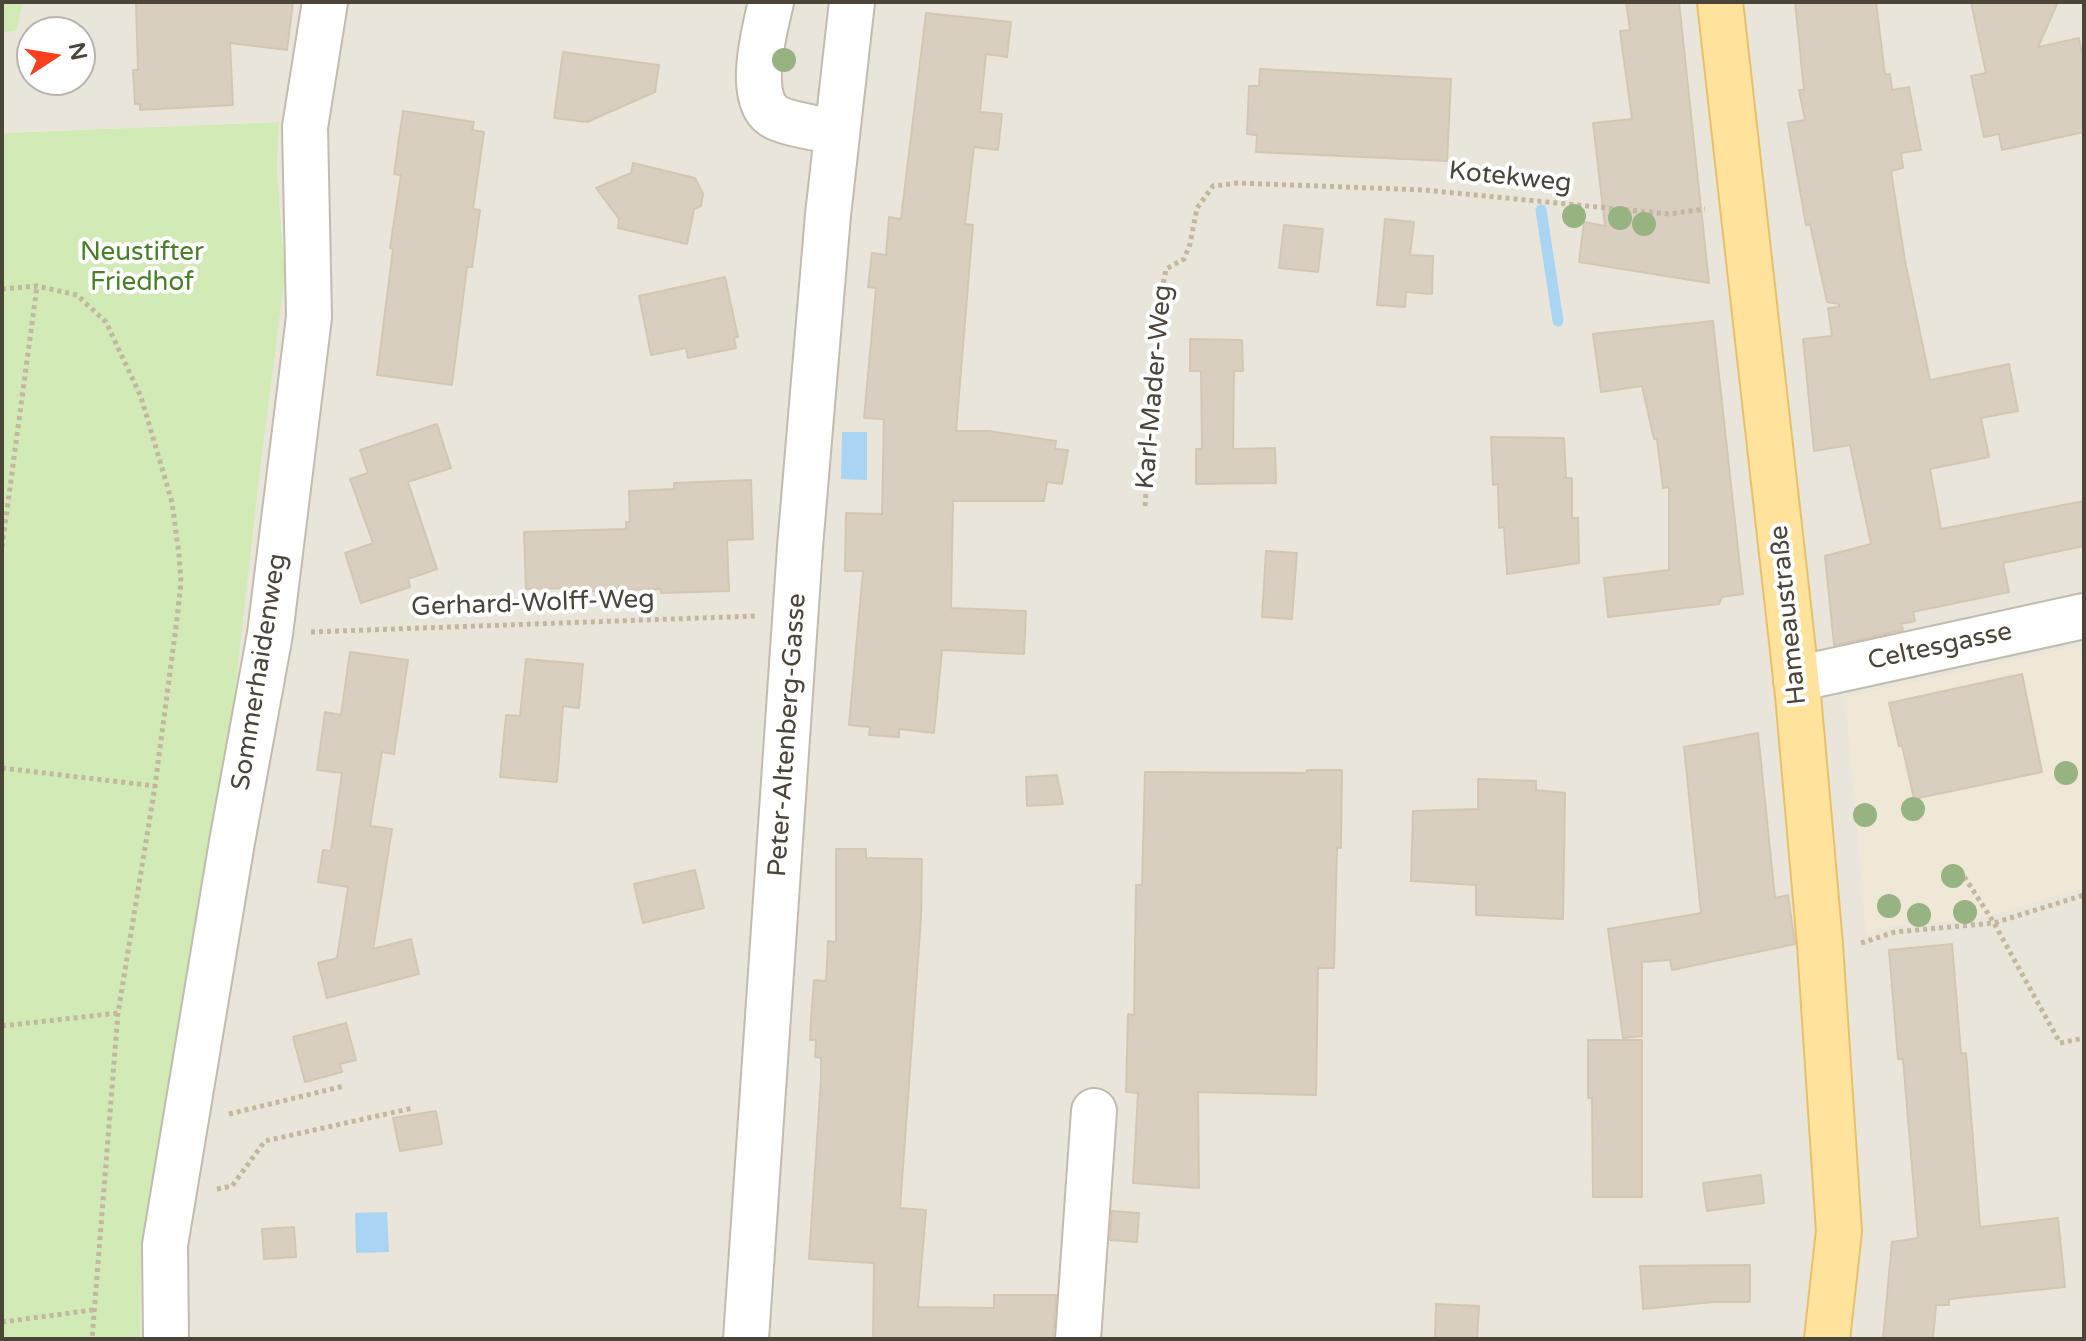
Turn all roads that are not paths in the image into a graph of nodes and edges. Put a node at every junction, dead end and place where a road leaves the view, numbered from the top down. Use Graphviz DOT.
graph roads {
  1 [pos="325,2"];
  2 [pos="771,2"];
  3 [pos="852,2"];
  4 [pos="1720,2"];
  5 [pos="837,132"];
  6 [pos="2084,616"];
  7 [pos="1796,679"];
  8 [pos="1094,1111"];
  9 [pos="166,1339"];
  10 [pos="746,1339"];
  11 [pos="1078,1339"];
  12 [pos="1827,1339"];
  1 -- 9 [label="street, Sommerhaidenweg"];
  2 -- 5 [label="street"];
  3 -- 5 [label="street, Peter-Altenberg-Gasse"];
  4 -- 7 [label="main road, Hameaustraße"];
  5 -- 10 [label="street, Peter-Altenberg-Gasse"];
  6 -- 7 [label="street, Celtesgasse"];
  7 -- 12 [label="main road, Hameaustraße"];
  8 -- 11 [label="street"];
}
